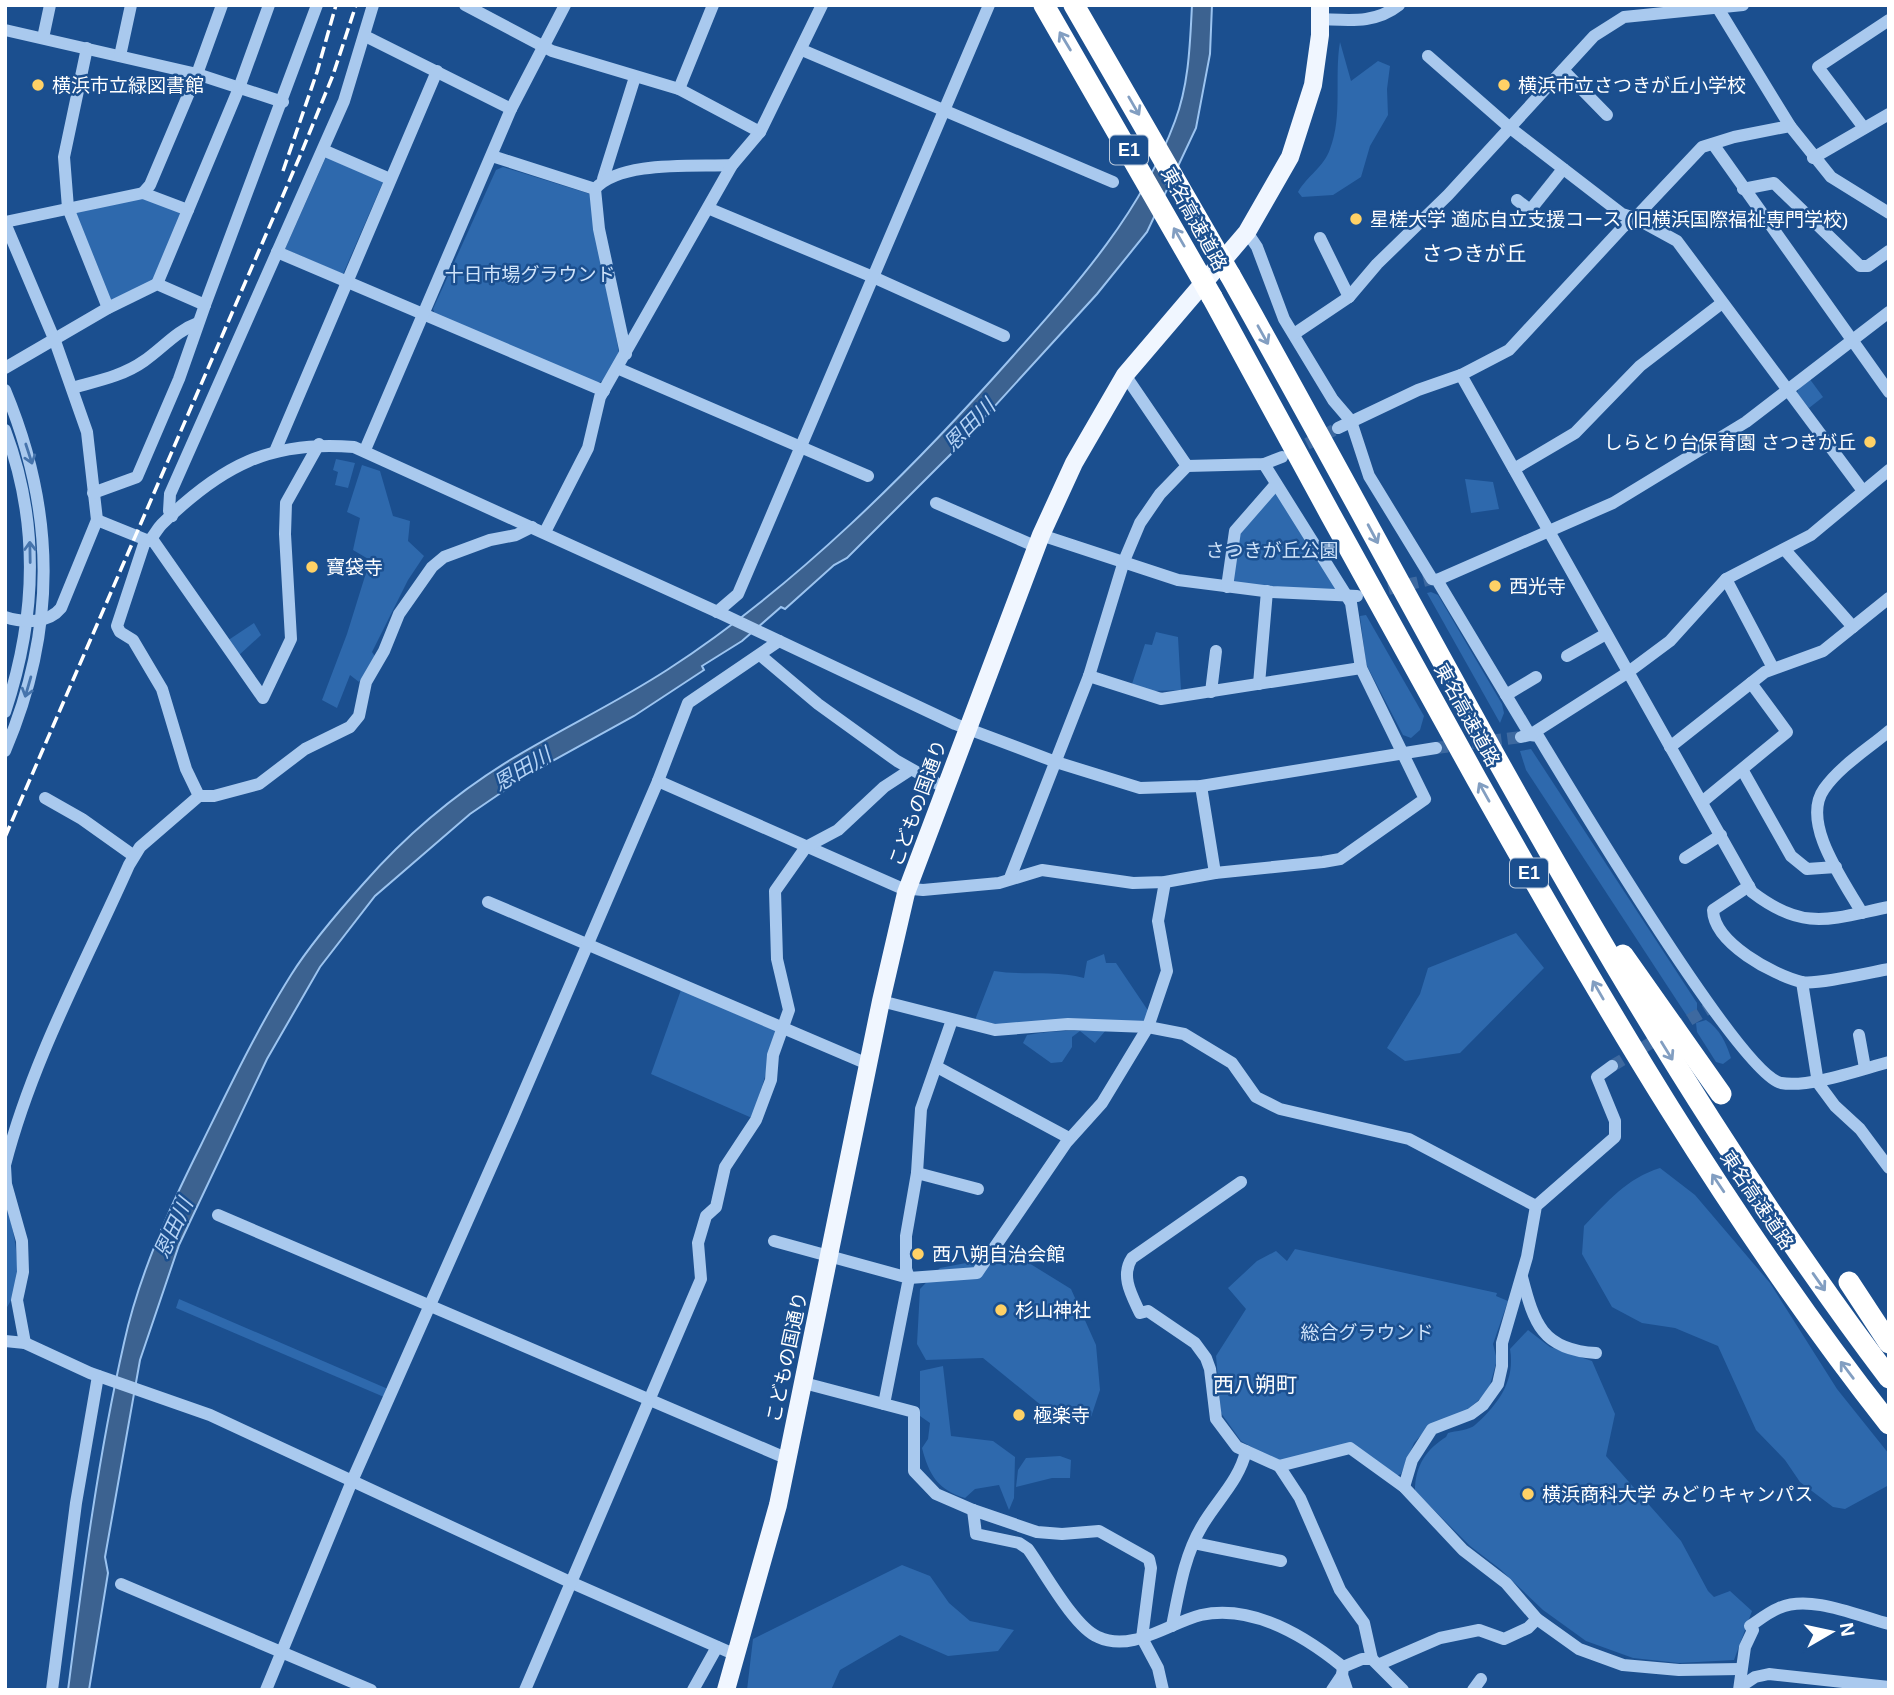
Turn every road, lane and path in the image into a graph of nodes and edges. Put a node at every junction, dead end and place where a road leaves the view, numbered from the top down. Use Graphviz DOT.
graph roads {
  1 [pos="50,5"];
  2 [pos="131,5"];
  3 [pos="222,5"];
  4 [pos="269,5"];
  5 [pos="317,5"];
  6 [pos="373,5"];
  7 [pos="465,5"];
  8 [pos="565,5"];
  9 [pos="713,5"];
  10 [pos="822,5"];
  11 [pos="989,5"];
  12 [pos="1044,5"];
  13 [pos="1074,5"];
  14 [pos="1399,5"];
  15 [pos="1743,5"];
  16 [pos="1716,6"];
  17 [pos="1320,12"];
  18 [pos="1889,20"];
  19 [pos="5,30"];
  20 [pos="365,36"];
  21 [pos="43,38"];
  22 [pos="544,46"];
  23 [pos="87,48"];
  24 [pos="802,50"];
  25 [pos="120,56"];
  26 [pos="1428,56"];
  27 [pos="1563,70"];
  28 [pos="437,71"];
  29 [pos="197,74"];
  30 [pos="635,77"];
  31 [pos="239,88"];
  32 [pos="679,89"];
  33 [pos="283,102"];
  34 [pos="511,109"];
  35 [pos="1605,109"];
  36 [pos="946,110"];
  37 [pos="1889,114"];
  38 [pos="1790,126"];
  39 [pos="1509,127"];
  40 [pos="1864,128"];
  41 [pos="760,132"];
  42 [pos="1713,144"];
  43 [pos="323,150"];
  44 [pos="492,156"];
  45 [pos="1813,158"];
  46 [pos="733,165"];
  47 [pos="1563,169"];
  48 [pos="390,179"];
  49 [pos="1113,182"];
  50 [pos="599,184"];
  51 [pos="1743,189"];
  52 [pos="143,193"];
  53 [pos="1517,200"];
  54 [pos="68,208"];
  55 [pos="188,209"];
  56 [pos="710,209"];
  57 [pos="1889,213"];
  58 [pos="1635,218"];
  59 [pos="5,223"];
  60 [pos="1247,232"];
  61 [pos="1320,238"];
  62 [pos="1889,251"];
  63 [pos="277,252"];
  64 [pos="873,276"];
  65 [pos="345,283"];
  66 [pos="157,284"];
  67 [pos="1349,297"];
  68 [pos="1722,303"];
  69 [pos="205,305"];
  70 [pos="108,308"];
  71 [pos="1889,312"];
  72 [pos="422,313"];
  73 [pos="198,323"];
  74 [pos="1294,334"];
  75 [pos="1004,336"];
  76 [pos="55,341"];
  77 [pos="1851,341"];
  78 [pos="626,354"];
  79 [pos="5,368"];
  80 [pos="617,368"];
  81 [pos="1461,375"];
  82 [pos="1125,376"];
  83 [pos="72,388"];
  84 [pos="1788,389"];
  85 [pos="5,390"];
  86 [pos="1888,390"];
  87 [pos="604,391"];
  88 [pos="1351,421"];
  89 [pos="1338,428"];
  90 [pos="5,430"];
  91 [pos="319,444"];
  92 [pos="800,446"];
  93 [pos="276,449"];
  94 [pos="365,450"];
  95 [pos="1282,457"];
  96 [pos="1264,464"];
  97 [pos="1187,466"];
  98 [pos="1514,469"];
  99 [pos="1889,470"];
  100 [pos="867,476"];
  101 [pos="1276,484"];
  102 [pos="1863,491"];
  103 [pos="93,493"];
  104 [pos="936,503"];
  105 [pos="172,516"];
  106 [pos="97,520"];
  107 [pos="532,527"];
  108 [pos="1548,529"];
  109 [pos="545,532"];
  110 [pos="148,540"];
  111 [pos="1039,541"];
  112 [pos="1785,550"];
  113 [pos="1124,561"];
  114 [pos="1437,579"];
  115 [pos="1726,579"];
  116 [pos="1227,587"];
  117 [pos="1267,591"];
  118 [pos="1352,597"];
  119 [pos="1889,598"];
  120 [pos="720,613"];
  121 [pos="5,618"];
  122 [pos="28,620"];
  123 [pos="43,620"];
  124 [pos="1853,627"];
  125 [pos="1606,634"];
  126 [pos="775,639"];
  127 [pos="1216,651"];
  128 [pos="760,654"];
  129 [pos="1567,656"];
  130 [pos="1361,668"];
  131 [pos="1773,668"];
  132 [pos="1627,673"];
  133 [pos="1088,676"];
  134 [pos="1536,677"];
  135 [pos="1751,683"];
  136 [pos="1259,684"];
  137 [pos="1211,692"];
  138 [pos="1506,695"];
  139 [pos="5,712"];
  140 [pos="968,729"];
  141 [pos="1889,731"];
  142 [pos="1526,736"];
  143 [pos="1670,747"];
  144 [pos="1436,748"];
  145 [pos="5,751"];
  146 [pos="1403,754"];
  147 [pos="1056,762"];
  148 [pos="909,770"];
  149 [pos="1743,771"];
  150 [pos="658,781"];
  151 [pos="1201,786"];
  152 [pos="946,788"];
  153 [pos="199,796"];
  154 [pos="45,798"];
  155 [pos="1702,802"];
  156 [pos="1721,835"];
  157 [pos="1539,836"];
  158 [pos="806,847"];
  159 [pos="134,856"];
  160 [pos="1685,858"];
  161 [pos="1836,867"];
  162 [pos="1215,873"];
  163 [pos="1010,878"];
  164 [pos="1164,881"];
  165 [pos="1749,886"];
  166 [pos="909,887"];
  167 [pos="488,902"];
  168 [pos="1889,907"];
  169 [pos="1862,913"];
  170 [pos="587,944"];
  171 [pos="1889,969"];
  172 [pos="1802,982"];
  173 [pos="881,1000"];
  174 [pos="952,1020"];
  175 [pos="1148,1027"];
  176 [pos="784,1029"];
  177 [pos="1859,1035"];
  178 [pos="1889,1062"];
  179 [pos="870,1065"];
  180 [pos="1612,1066"];
  181 [pos="936,1067"];
  182 [pos="1865,1068"];
  183 [pos="1818,1083"];
  184 [pos="1721,1094"];
  185 [pos="1069,1138"];
  186 [pos="5,1166"];
  187 [pos="1888,1166"];
  188 [pos="917,1173"];
  189 [pos="1241,1182"];
  190 [pos="978,1189"];
  191 [pos="1536,1206"];
  192 [pos="218,1214"];
  193 [pos="774,1241"];
  194 [pos="830,1255"];
  195 [pos="1522,1275"];
  196 [pos="909,1278"];
  197 [pos="1849,1282"];
  198 [pos="431,1306"];
  199 [pos="5,1341"];
  200 [pos="25,1343"];
  201 [pos="1889,1343"];
  202 [pos="1596,1353"];
  203 [pos="100,1377"];
  204 [pos="1889,1378"];
  205 [pos="804,1383"];
  206 [pos="648,1400"];
  207 [pos="884,1404"];
  208 [pos="1889,1424"];
  209 [pos="1246,1451"];
  210 [pos="788,1459"];
  211 [pos="1279,1466"];
  212 [pos="352,1481"];
  213 [pos="1404,1487"];
  214 [pos="973,1510"];
  215 [pos="1194,1543"];
  216 [pos="1281,1561"];
  217 [pos="570,1582"];
  218 [pos="121,1584"];
  219 [pos="1537,1619"];
  220 [pos="1889,1624"];
  221 [pos="1172,1626"];
  222 [pos="1142,1638"];
  223 [pos="717,1647"];
  224 [pos="282,1652"];
  225 [pos="736,1655"];
  226 [pos="1376,1662"];
  227 [pos="1740,1669"];
  228 [pos="1342,1671"];
  229 [pos="1482,1679"];
  230 [pos="1808,1684"];
  231 [pos="1870,1687"];
  232 [pos="1889,1687"];
  233 [pos="1739,1688"];
  234 [pos="52,1690"];
  235 [pos="266,1690"];
  236 [pos="371,1690"];
  237 [pos="525,1690"];
  238 [pos="694,1690"];
  239 [pos="726,1690"];
  240 [pos="1163,1690"];
  241 [pos="1332,1690"];
  242 [pos="1347,1690"];
  243 [pos="1403,1690"];
  244 [pos="1473,1690"];
  1 -- 21 [label="street"];
  2 -- 25 [label="street"];
  3 -- 29 [label="street"];
  4 -- 31 [label="street"];
  5 -- 33 [label="street"];
  6 -- 20 [label="street"];
  7 -- 22 [label="street"];
  8 -- 22 [label="street"];
  9 -- 32 [label="street"];
  10 -- 24 [label="street"];
  11 -- 36 [label="street"];
  208 -- 12 [label="highway, 東名高速道路 / E1, one-way, bridge"];
  13 -- 157 [label="highway, 東名高速道路 / E1, one-way, bridge"];
  14 -- 17 [label="street"];
  15 -- 16 [label="street"];
  16 -- 27 [label="street"];
  16 -- 38 [label="street"];
  17 -- 60 [label="main road, こどもの国通り"];
  18 -- 40 [label="street"];
  19 -- 21 [label="street"];
  20 -- 28 [label="street"];
  20 -- 43 [label="street"];
  21 -- 23 [label="street"];
  22 -- 30 [label="street"];
  22 -- 34 [label="street"];
  23 -- 25 [label="street"];
  23 -- 54 [label="street"];
  24 -- 36 [label="street"];
  24 -- 41 [label="street"];
  25 -- 29 [label="street"];
  26 -- 39 [label="street"];
  27 -- 35 [label="street"];
  27 -- 39 [label="street"];
  28 -- 34 [label="street"];
  28 -- 48 [label="street"];
  29 -- 31 [label="street"];
  29 -- 52 [label="street"];
  30 -- 32 [label="street"];
  30 -- 50 [label="street"];
  31 -- 33 [label="street"];
  31 -- 55 [label="street"];
  32 -- 41 [label="street"];
  33 -- 69 [label="street"];
  34 -- 44 [label="street"];
  36 -- 49 [label="street"];
  36 -- 64 [label="street"];
  37 -- 40 [label="street"];
  38 -- 42 [label="street"];
  38 -- 45 [label="street"];
  39 -- 47 [label="street"];
  39 -- 67 [label="street"];
  40 -- 45 [label="street"];
  41 -- 46 [label="street"];
  42 -- 51 [label="street"];
  42 -- 58 [label="street"];
  43 -- 48 [label="street"];
  43 -- 63 [label="street"];
  44 -- 50 [label="street"];
  44 -- 72 [label="street"];
  45 -- 57 [label="street"];
  46 -- 50 [label="street"];
  46 -- 56 [label="street"];
  47 -- 53 [label="street"];
  47 -- 58 [label="street"];
  48 -- 65 [label="street"];
  50 -- 78 [label="street"];
  51 -- 62 [label="street"];
  51 -- 77 [label="street"];
  52 -- 54 [label="street"];
  52 -- 55 [label="street"];
  54 -- 59 [label="street"];
  54 -- 70 [label="street"];
  55 -- 66 [label="street"];
  56 -- 64 [label="street"];
  56 -- 78 [label="street"];
  58 -- 68 [label="street"];
  58 -- 81 [label="street"];
  59 -- 76 [label="street"];
  60 -- 74 [label="street"];
  60 -- 82 [label="main road, こどもの国通り"];
  61 -- 67 [label="street"];
  63 -- 65 [label="street"];
  63 -- 105 [label="street"];
  64 -- 75 [label="street"];
  64 -- 92 [label="street"];
  65 -- 72 [label="street"];
  65 -- 93 [label="street"];
  66 -- 69 [label="street"];
  66 -- 70 [label="street"];
  67 -- 74 [label="street"];
  68 -- 84 [label="street"];
  68 -- 98 [label="street"];
  69 -- 73 [label="street"];
  70 -- 76 [label="street"];
  71 -- 77 [label="street"];
  72 -- 87 [label="street"];
  72 -- 94 [label="street"];
  73 -- 83 [label="street"];
  73 -- 103 [label="street"];
  74 -- 88 [label="street"];
  76 -- 79 [label="street"];
  76 -- 83 [label="street"];
  77 -- 84 [label="street"];
  77 -- 86 [label="street"];
  78 -- 80 [label="street"];
  80 -- 87 [label="street"];
  80 -- 92 [label="street"];
  81 -- 88 [label="street"];
  81 -- 98 [label="street"];
  82 -- 97 [label="street"];
  82 -- 111 [label="main road, こどもの国通り"];
  83 -- 103 [label="street"];
  84 -- 102 [label="street"];
  84 -- 108 [label="street"];
  85 -- 123 [label="street, one-way"];
  87 -- 109 [label="street"];
  88 -- 89 [label="street"];
  88 -- 114 [label="street"];
  122 -- 90 [label="street, one-way"];
  91 -- 93 [label="street"];
  91 -- 94 [label="street"];
  91 -- 110 [label="street"];
  92 -- 100 [label="street"];
  92 -- 120 [label="street"];
  93 -- 105 [label="street"];
  94 -- 107 [label="street"];
  95 -- 96 [label="street"];
  96 -- 97 [label="street"];
  96 -- 101 [label="street"];
  97 -- 113 [label="street"];
  98 -- 108 [label="street"];
  99 -- 102 [label="street"];
  101 -- 116 [label="street"];
  101 -- 118 [label="street"];
  102 -- 112 [label="street"];
  103 -- 106 [label="street"];
  104 -- 111 [label="street"];
  105 -- 110 [label="street"];
  106 -- 110 [label="street"];
  106 -- 123 [label="street"];
  107 -- 109 [label="street"];
  107 -- 153 [label="street"];
  108 -- 114 [label="street"];
  108 -- 125 [label="street"];
  109 -- 120 [label="street"];
  110 -- 153 [label="street"];
  111 -- 113 [label="street"];
  111 -- 140 [label="main road, こどもの国通り"];
  112 -- 115 [label="street"];
  112 -- 124 [label="street"];
  113 -- 116 [label="street"];
  113 -- 133 [label="street"];
  114 -- 138 [label="street"];
  115 -- 131 [label="street"];
  115 -- 132 [label="street"];
  116 -- 117 [label="street"];
  117 -- 118 [label="street"];
  117 -- 136 [label="street"];
  118 -- 130 [label="street"];
  119 -- 124 [label="street"];
  120 -- 126 [label="street"];
  121 -- 122 [label="street"];
  122 -- 123 [label="street"];
  122 -- 139 [label="street"];
  123 -- 145 [label="street, one-way"];
  124 -- 131 [label="street"];
  125 -- 129 [label="street"];
  125 -- 132 [label="street"];
  126 -- 128 [label="street"];
  126 -- 140 [label="street"];
  127 -- 137 [label="street"];
  128 -- 148 [label="street"];
  128 -- 150 [label="street"];
  130 -- 136 [label="street"];
  130 -- 146 [label="street"];
  131 -- 135 [label="street"];
  132 -- 142 [label="street"];
  132 -- 143 [label="street"];
  133 -- 137 [label="street"];
  133 -- 147 [label="street"];
  134 -- 138 [label="street"];
  135 -- 143 [label="street"];
  135 -- 149 [label="street"];
  136 -- 137 [label="street"];
  138 -- 142 [label="street"];
  140 -- 147 [label="street"];
  140 -- 152 [label="main road, こどもの国通り"];
  141 -- 161 [label="street"];
  142 -- 183 [label="street"];
  143 -- 155 [label="street"];
  144 -- 146 [label="street"];
  146 -- 151 [label="street"];
  146 -- 162 [label="street"];
  147 -- 151 [label="street"];
  147 -- 163 [label="street"];
  148 -- 152 [label="street"];
  148 -- 158 [label="street"];
  149 -- 155 [label="street"];
  149 -- 161 [label="street"];
  150 -- 158 [label="street"];
  150 -- 170 [label="street"];
  151 -- 162 [label="street"];
  152 -- 166 [label="main road, こどもの国通り"];
  153 -- 159 [label="street"];
  154 -- 159 [label="street"];
  155 -- 156 [label="street"];
  156 -- 160 [label="street"];
  156 -- 165 [label="street"];
  157 -- 184 [label="highway"];
  157 -- 204 [label="highway, 東名高速道路 / E1, one-way"];
  158 -- 166 [label="street"];
  158 -- 176 [label="street"];
  159 -- 186 [label="street"];
  161 -- 169 [label="street"];
  162 -- 164 [label="street"];
  163 -- 164 [label="street"];
  163 -- 166 [label="street"];
  164 -- 175 [label="street"];
  165 -- 169 [label="street"];
  165 -- 172 [label="street"];
  166 -- 173 [label="main road, こどもの国通り"];
  167 -- 170 [label="street"];
  168 -- 169 [label="street"];
  170 -- 176 [label="street"];
  170 -- 198 [label="street"];
  171 -- 172 [label="street"];
  172 -- 183 [label="street"];
  173 -- 174 [label="street"];
  173 -- 179 [label="main road, こどもの国通り"];
  174 -- 175 [label="street"];
  174 -- 181 [label="street"];
  175 -- 185 [label="street"];
  175 -- 191 [label="street"];
  176 -- 179 [label="street"];
  176 -- 206 [label="street"];
  177 -- 182 [label="street"];
  178 -- 182 [label="street"];
  179 -- 194 [label="main road, こどもの国通り"];
  180 -- 191 [label="street"];
  181 -- 185 [label="street"];
  181 -- 188 [label="street"];
  182 -- 183 [label="street"];
  183 -- 187 [label="street"];
  185 -- 196 [label="street"];
  186 -- 200 [label="street"];
  188 -- 190 [label="street"];
  188 -- 196 [label="street"];
  189 -- 209 [label="street"];
  191 -- 195 [label="street"];
  192 -- 198 [label="street"];
  193 -- 194 [label="street"];
  194 -- 196 [label="street"];
  194 -- 205 [label="main road, こどもの国通り"];
  195 -- 202 [label="street"];
  195 -- 213 [label="street"];
  196 -- 207 [label="street"];
  197 -- 201 [label="highway"];
  198 -- 206 [label="street"];
  198 -- 212 [label="street"];
  199 -- 200 [label="street"];
  200 -- 203 [label="street"];
  203 -- 212 [label="street"];
  203 -- 234 [label="street"];
  205 -- 207 [label="street"];
  205 -- 210 [label="main road, こどもの国通り"];
  206 -- 210 [label="street"];
  206 -- 217 [label="street"];
  207 -- 214 [label="street"];
  209 -- 211 [label="street"];
  209 -- 215 [label="street"];
  210 -- 225 [label="main road, こどもの国通り"];
  211 -- 213 [label="street"];
  211 -- 226 [label="street"];
  212 -- 217 [label="street"];
  212 -- 224 [label="street"];
  213 -- 219 [label="street"];
  214 -- 222 [label="street"];
  214 -- 222 [label="street"];
  215 -- 216 [label="street"];
  215 -- 221 [label="street"];
  217 -- 223 [label="street"];
  217 -- 237 [label="street"];
  218 -- 224 [label="street"];
  219 -- 226 [label="street"];
  219 -- 227 [label="street"];
  220 -- 227 [label="street"];
  221 -- 222 [label="street"];
  221 -- 228 [label="street"];
  222 -- 240 [label="street"];
  223 -- 225 [label="street"];
  223 -- 238 [label="street"];
  224 -- 235 [label="street"];
  224 -- 236 [label="street"];
  225 -- 239 [label="main road, こどもの国通り"];
  226 -- 228 [label="street"];
  226 -- 243 [label="street"];
  227 -- 233 [label="street"];
  228 -- 241 [label="street"];
  228 -- 242 [label="street"];
  229 -- 244 [label="street"];
  230 -- 231 [label="street"];
  230 -- 233 [label="street"];
  231 -- 232 [label="street"];
}
